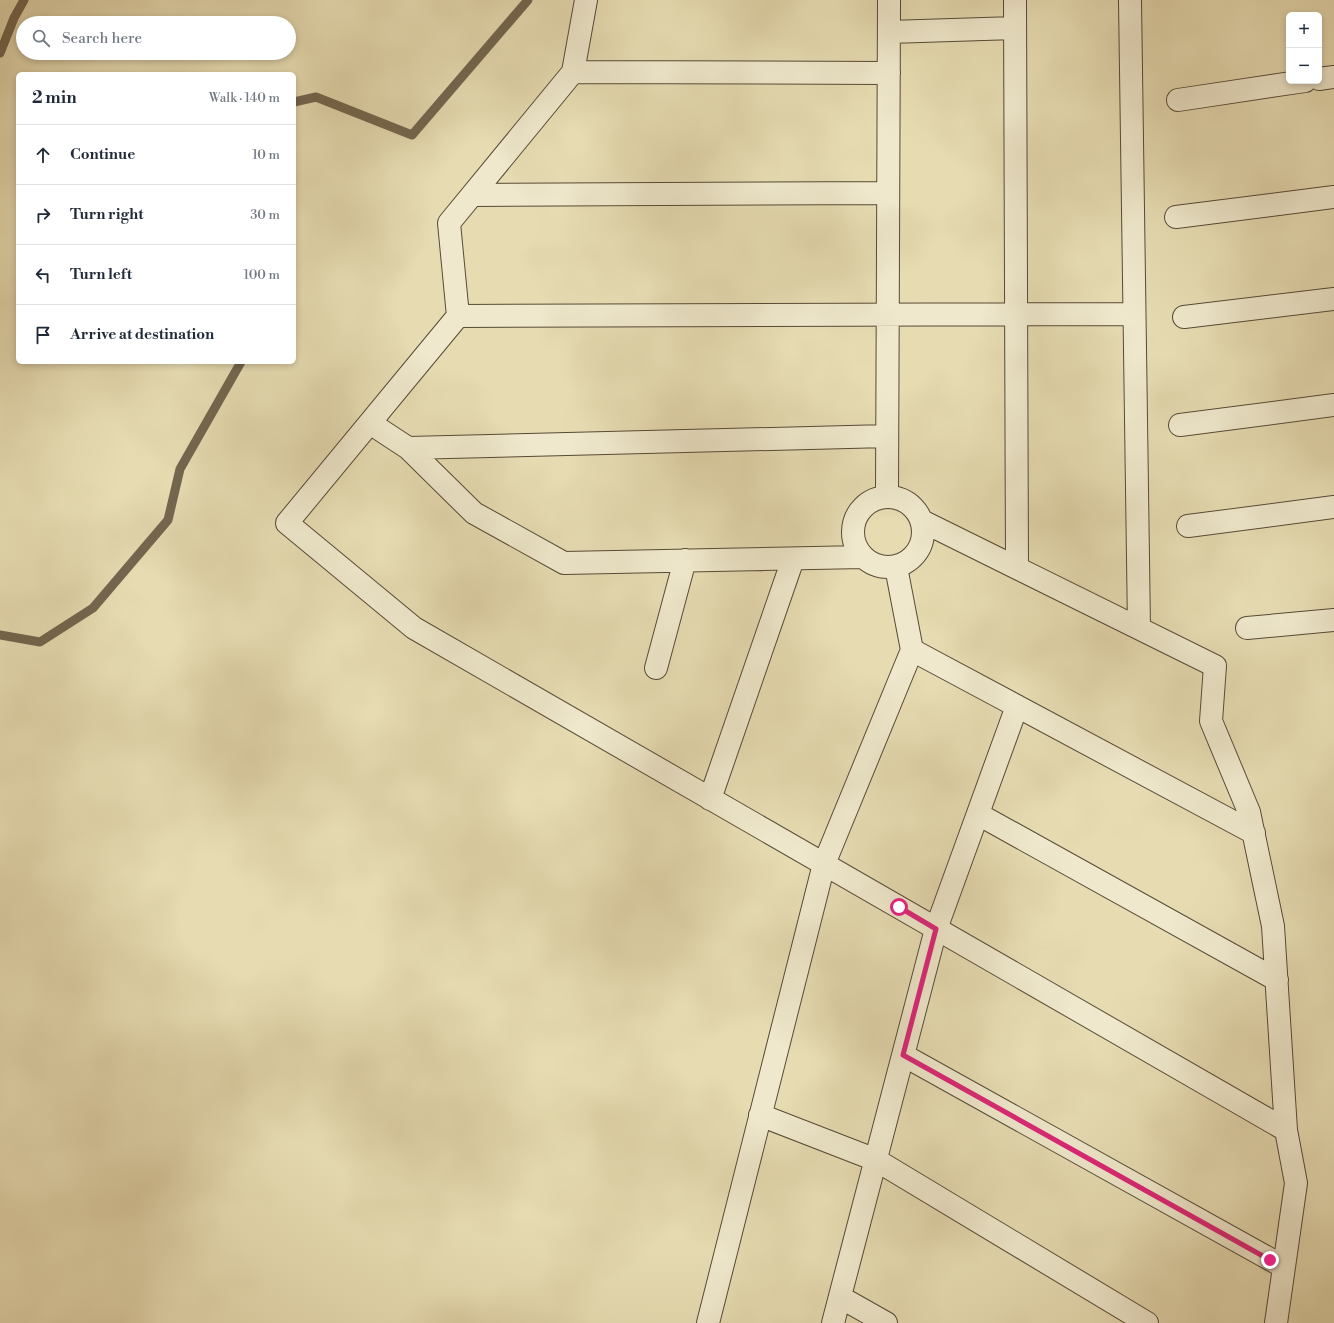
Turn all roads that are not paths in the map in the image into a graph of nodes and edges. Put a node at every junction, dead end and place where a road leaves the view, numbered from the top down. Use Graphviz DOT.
graph roads {
  1 [pos="586,0"];
  2 [pos="889,0"];
  3 [pos="1015,0"];
  4 [pos="1130,0"];
  5 [pos="1016,28"];
  6 [pos="888,32"];
  7 [pos="573,72"];
  8 [pos="888,74"];
  9 [pos="1334,76"];
  10 [pos="1322,78"];
  11 [pos="1286,84"];
  12 [pos="1178,100"];
  13 [pos="888,193"];
  14 [pos="473,195"];
  15 [pos="1334,197"];
  16 [pos="1176,218"];
  17 [pos="1334,299"];
  18 [pos="888,314"];
  19 [pos="1134,314"];
  20 [pos="1016,315"];
  21 [pos="458,316"];
  22 [pos="1184,317"];
  23 [pos="1334,405"];
  24 [pos="370,423"];
  25 [pos="1180,425"];
  26 [pos="887,436"];
  27 [pos="408,448"];
  28 [pos="887,496"];
  29 [pos="1334,507"];
  30 [pos="922,521"];
  31 [pos="1188,526"];
  32 [pos="863,557"];
  33 [pos="793,558"];
  34 [pos="685,560"];
  35 [pos="896,567"];
  36 [pos="1018,568"];
  37 [pos="1334,620"];
  38 [pos="1139,628"];
  39 [pos="1247,628"];
  40 [pos="912,650"];
  41 [pos="656,668"];
  42 [pos="1017,706"];
  43 [pos="710,799"];
  44 [pos="978,814"];
  45 [pos="1254,833"];
  46 [pos="824,864"];
  47 [pos="936,929"];
  48 [pos="1277,980"];
  49 [pos="903,1055"];
  50 [pos="760,1116"];
  51 [pos="1286,1130"];
  52 [pos="876,1160"];
  53 [pos="1284,1267"];
  54 [pos="840,1297"];
  55 [pos="708,1323"];
  56 [pos="833,1323"];
  57 [pos="886,1323"];
  58 [pos="1147,1323"];
  59 [pos="1276,1323"];
  1 -- 7 [label="street"];
  2 -- 6 [label="street"];
  3 -- 5 [label="street"];
  4 -- 19 [label="street"];
  5 -- 6 [label="street"];
  5 -- 20 [label="street"];
  6 -- 8 [label="street"];
  7 -- 8 [label="street"];
  7 -- 14 [label="street"];
  8 -- 13 [label="street"];
  9 -- 10 [label="street"];
  11 -- 12 [label="street"];
  13 -- 14 [label="street"];
  13 -- 18 [label="street"];
  14 -- 21 [label="street"];
  15 -- 16 [label="street"];
  17 -- 22 [label="street"];
  18 -- 20 [label="street"];
  18 -- 21 [label="street"];
  18 -- 26 [label="street"];
  19 -- 20 [label="street"];
  19 -- 38 [label="street"];
  20 -- 36 [label="street"];
  21 -- 24 [label="street"];
  23 -- 25 [label="street"];
  24 -- 27 [label="street"];
  24 -- 43 [label="street"];
  26 -- 27 [label="street"];
  26 -- 28 [label="street"];
  27 -- 34 [label="street"];
  28 -- 30 [label="street"];
  28 -- 32 [label="street"];
  29 -- 31 [label="street"];
  30 -- 35 [label="street"];
  30 -- 36 [label="street"];
  32 -- 33 [label="street"];
  32 -- 35 [label="street"];
  33 -- 34 [label="street"];
  33 -- 43 [label="street"];
  34 -- 41 [label="street"];
  35 -- 40 [label="street"];
  36 -- 38 [label="street"];
  37 -- 39 [label="street"];
  38 -- 45 [label="street"];
  40 -- 42 [label="street"];
  40 -- 46 [label="street"];
  42 -- 44 [label="street"];
  42 -- 45 [label="street"];
  43 -- 46 [label="street"];
  44 -- 47 [label="street"];
  44 -- 48 [label="street"];
  45 -- 48 [label="street"];
  46 -- 47 [label="street"];
  46 -- 50 [label="street"];
  47 -- 49 [label="street"];
  47 -- 51 [label="street"];
  48 -- 51 [label="street"];
  49 -- 52 [label="street"];
  49 -- 53 [label="street"];
  50 -- 52 [label="street"];
  50 -- 55 [label="street"];
  51 -- 53 [label="street"];
  52 -- 54 [label="street"];
  52 -- 58 [label="street"];
  53 -- 59 [label="street"];
  54 -- 56 [label="street"];
  54 -- 57 [label="street"];
}
